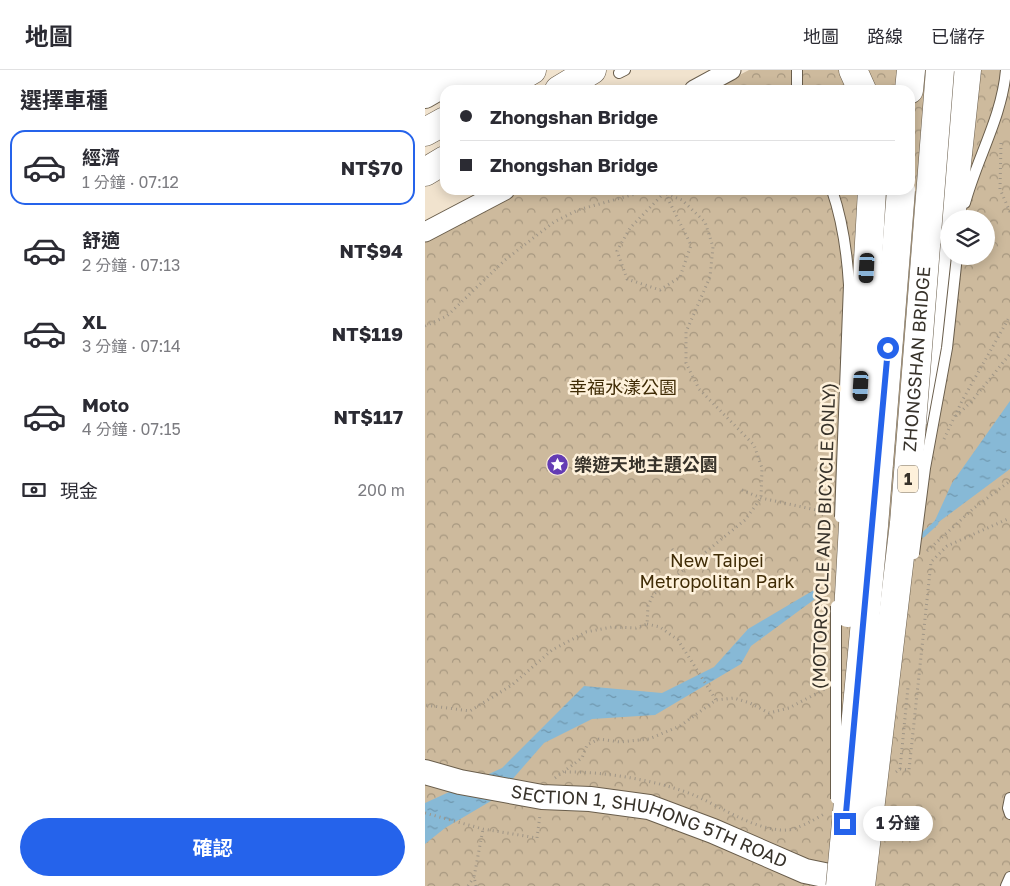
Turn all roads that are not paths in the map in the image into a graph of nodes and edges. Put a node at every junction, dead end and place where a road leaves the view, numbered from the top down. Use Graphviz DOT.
graph roads {
  1 [pos="443,70"];
  2 [pos="470,70"];
  3 [pos="503,70"];
  4 [pos="532,70"];
  5 [pos="551,70"];
  6 [pos="592,70"];
  7 [pos="731,70"];
  8 [pos="797,70"];
  9 [pos="853,70"];
  10 [pos="911,70"];
  11 [pos="940,70"];
  12 [pos="967,70"];
  13 [pos="1006,70"];
  14 [pos="425,80"];
  15 [pos="444,85"];
  16 [pos="478,85"];
  17 [pos="506,85"];
  18 [pos="526,85"];
  19 [pos="567,85"];
  20 [pos="703,85"];
  21 [pos="797,85"];
  22 [pos="861,85"];
  23 [pos="910,85"];
  24 [pos="440,87"];
  25 [pos="425,96"];
  26 [pos="440,106"];
  27 [pos="425,114"];
  28 [pos="440,124"];
  29 [pos="425,132"];
  30 [pos="440,135"];
  31 [pos="425,143"];
  32 [pos="440,163"];
  33 [pos="425,172"];
  34 [pos="495,195"];
  35 [pos="834,195"];
  36 [pos="872,195"];
  37 [pos="901,195"];
  38 [pos="952,210"];
  39 [pos="963,210"];
  40 [pos="425,232"];
  41 [pos="945,265"];
  42 [pos="956,265"];
  43 [pos="904,523"];
  44 [pos="839,531"];
  45 [pos="917,560"];
  46 [pos="837,598"];
  47 [pos="425,772"];
  48 [pos="883,792"];
  49 [pos="1010,798"];
  50 [pos="1010,814"];
  51 [pos="838,818"];
  52 [pos="1010,877"];
  53 [pos="839,886"];
  54 [pos="862,886"];
  55 [pos="873,886"];
  56 [pos="1006,886"];
  1 -- 14 [label="highway"];
  2 -- 15 [label="street"];
  3 -- 16 [label="highway"];
  4 -- 17 [label="highway"];
  5 -- 18 [label="highway"];
  6 -- 19 [label="highway"];
  7 -- 20 [label="street"];
  8 -- 21 [label="lane"];
  9 -- 22 [label="highway"];
  10 -- 23 [label="highway"];
  11 -- 43 [label="highway, ZHONGSHAN BRIDGE / 1, bridge"];
  12 -- 38 [label="highway"];
  13 -- 39 [label="lane"];
  24 -- 25 [label="street"];
  26 -- 27 [label="highway"];
  28 -- 29 [label="highway"];
  30 -- 31 [label="highway"];
  32 -- 33 [label="highway"];
  34 -- 40 [label="street"];
  35 -- 44 [label="lane, (MOTORCYCLE AND BICYCLE ONLY), bridge"];
  36 -- 51 [label="highway, bridge"];
  37 -- 51 [label="highway, ZHONGSHAN BRIDGE / 1, bridge"];
  41 -- 43 [label="highway, bridge"];
  42 -- 45 [label="lane, bridge"];
  43 -- 54 [label="highway, ZHONGSHAN BRIDGE / 1, bridge"];
  46 -- 53 [label="lane, (MOTORCYCLE AND BICYCLE ONLY), bridge"];
  47 -- 55 [label="street, SECTION 1, SHUHONG 5TH ROAD"];
  48 -- 54 [label="lane, bridge"];
  49 -- 50 [label="lane"];
  51 -- 53 [label="highway, ZHONGSHAN BRIDGE / 1, bridge"];
  52 -- 56 [label="lane"];
}
